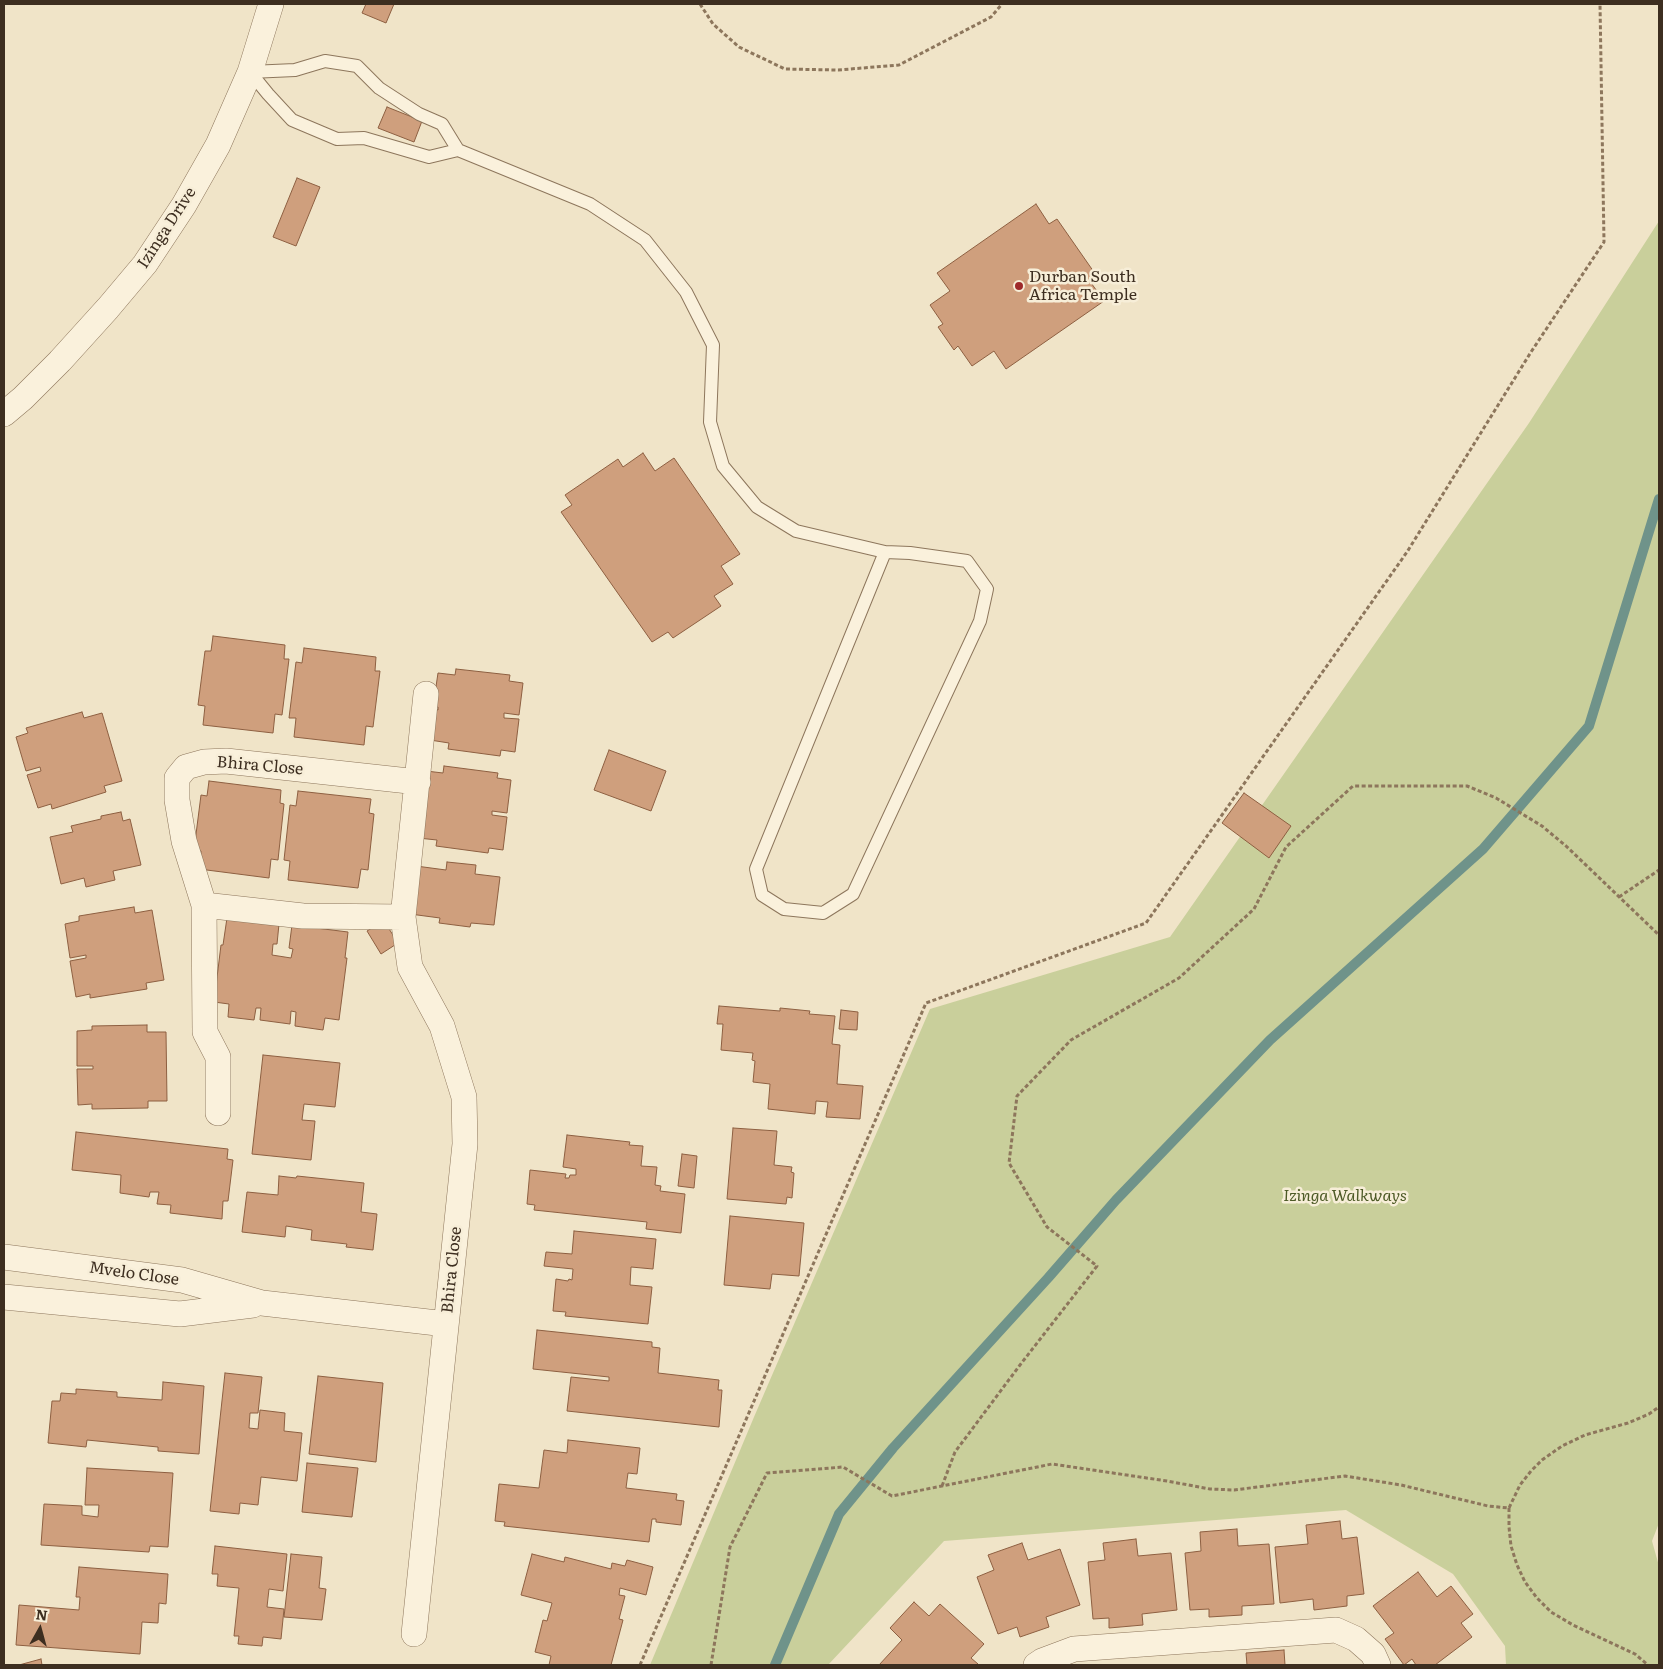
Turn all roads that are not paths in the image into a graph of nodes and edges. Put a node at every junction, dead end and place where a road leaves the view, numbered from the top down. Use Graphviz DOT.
graph roads {
  1 [pos="271,4"];
  2 [pos="250,72"];
  3 [pos="458,150"];
  4 [pos="4,414"];
  5 [pos="885,552"];
  6 [pos="426,694"];
  7 [pos="418,782"];
  8 [pos="204,905"];
  9 [pos="403,917"];
  10 [pos="218,1113"];
  11 [pos="4,1257"];
  12 [pos="4,1297"];
  13 [pos="262,1303"];
  14 [pos="446,1324"];
  15 [pos="414,1634"];
  16 [pos="1036,1665"];
  17 [pos="1378,1665"];
  1 -- 2 [label="street, Izinga Drive"];
  2 -- 3 [label="lane"];
  2 -- 3 [label="lane"];
  2 -- 4 [label="street, Izinga Drive"];
  3 -- 5 [label="lane"];
  5 -- 5 [label="lane"];
  6 -- 7 [label="street, Bhira Close"];
  7 -- 8 [label="street, Bhira Close"];
  7 -- 9 [label="street, Bhira Close"];
  8 -- 9 [label="street"];
  8 -- 10 [label="street, Bhira Close"];
  9 -- 14 [label="street, Bhira Close"];
  11 -- 13 [label="street, Mvelo Close"];
  12 -- 13 [label="street, Mvelo Close"];
  13 -- 14 [label="street, Mvelo Close"];
  14 -- 15 [label="street, Bhira Close"];
  16 -- 17 [label="street"];
}
